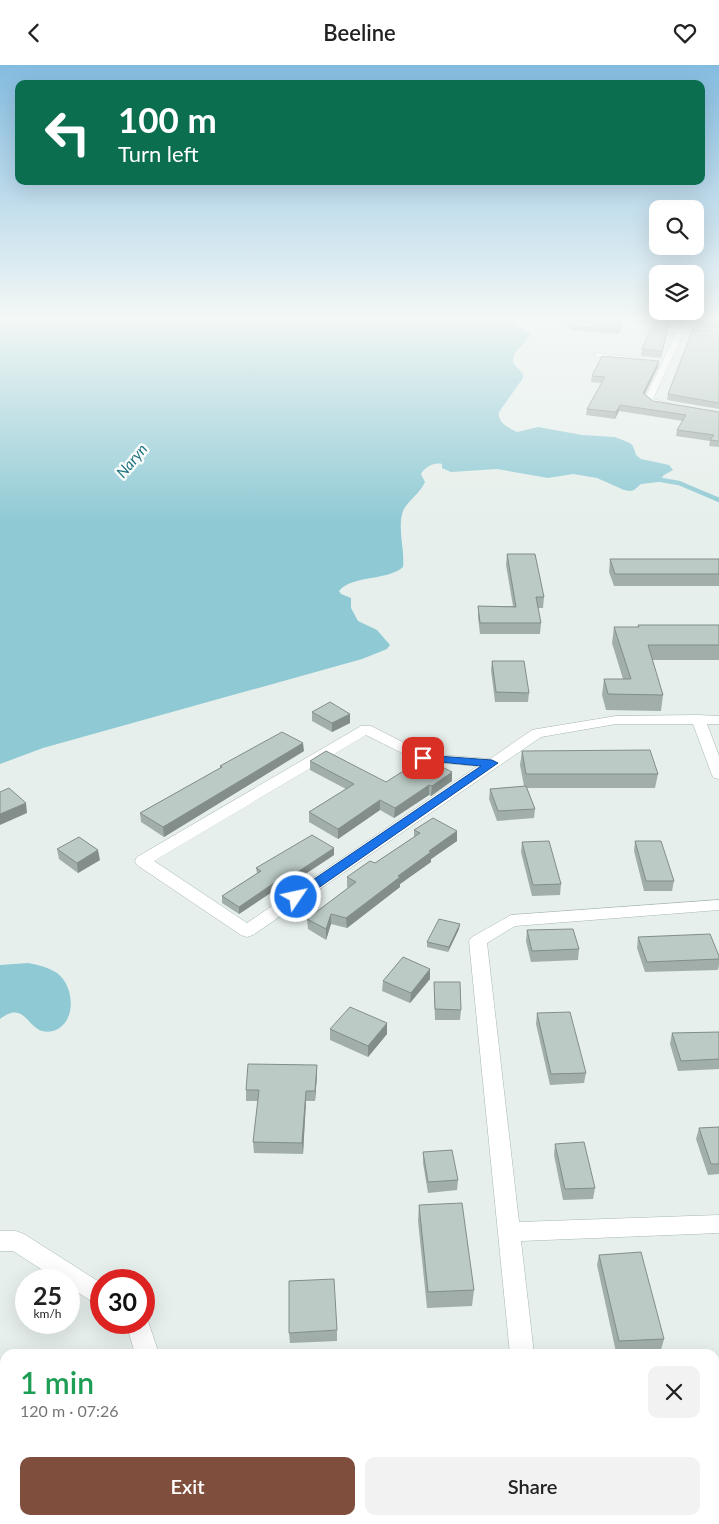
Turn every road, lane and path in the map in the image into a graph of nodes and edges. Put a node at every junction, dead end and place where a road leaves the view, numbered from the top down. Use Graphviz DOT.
graph roads {
  1 [pos="654,388"];
  2 [pos="672,406"];
  3 [pos="698,719"];
  4 [pos="719,720"];
  5 [pos="492,763"];
  6 [pos="719,775"];
  7 [pos="719,905"];
  8 [pos="719,1224"];
  9 [pos="509,1232"];
  10 [pos="0,1241"];
  11 [pos="90,1288"];
  12 [pos="141,1334"];
  13 [pos="146,1349"];
  14 [pos="521,1349"];
  1 -- 2 [label="street"];
  3 -- 4 [label="street"];
  3 -- 5 [label="street"];
  3 -- 6 [label="street"];
  5 -- 5 [label="street"];
  7 -- 9 [label="street"];
  8 -- 9 [label="street"];
  9 -- 14 [label="street"];
  10 -- 11 [label="street"];
  12 -- 13 [label="street"];
}
